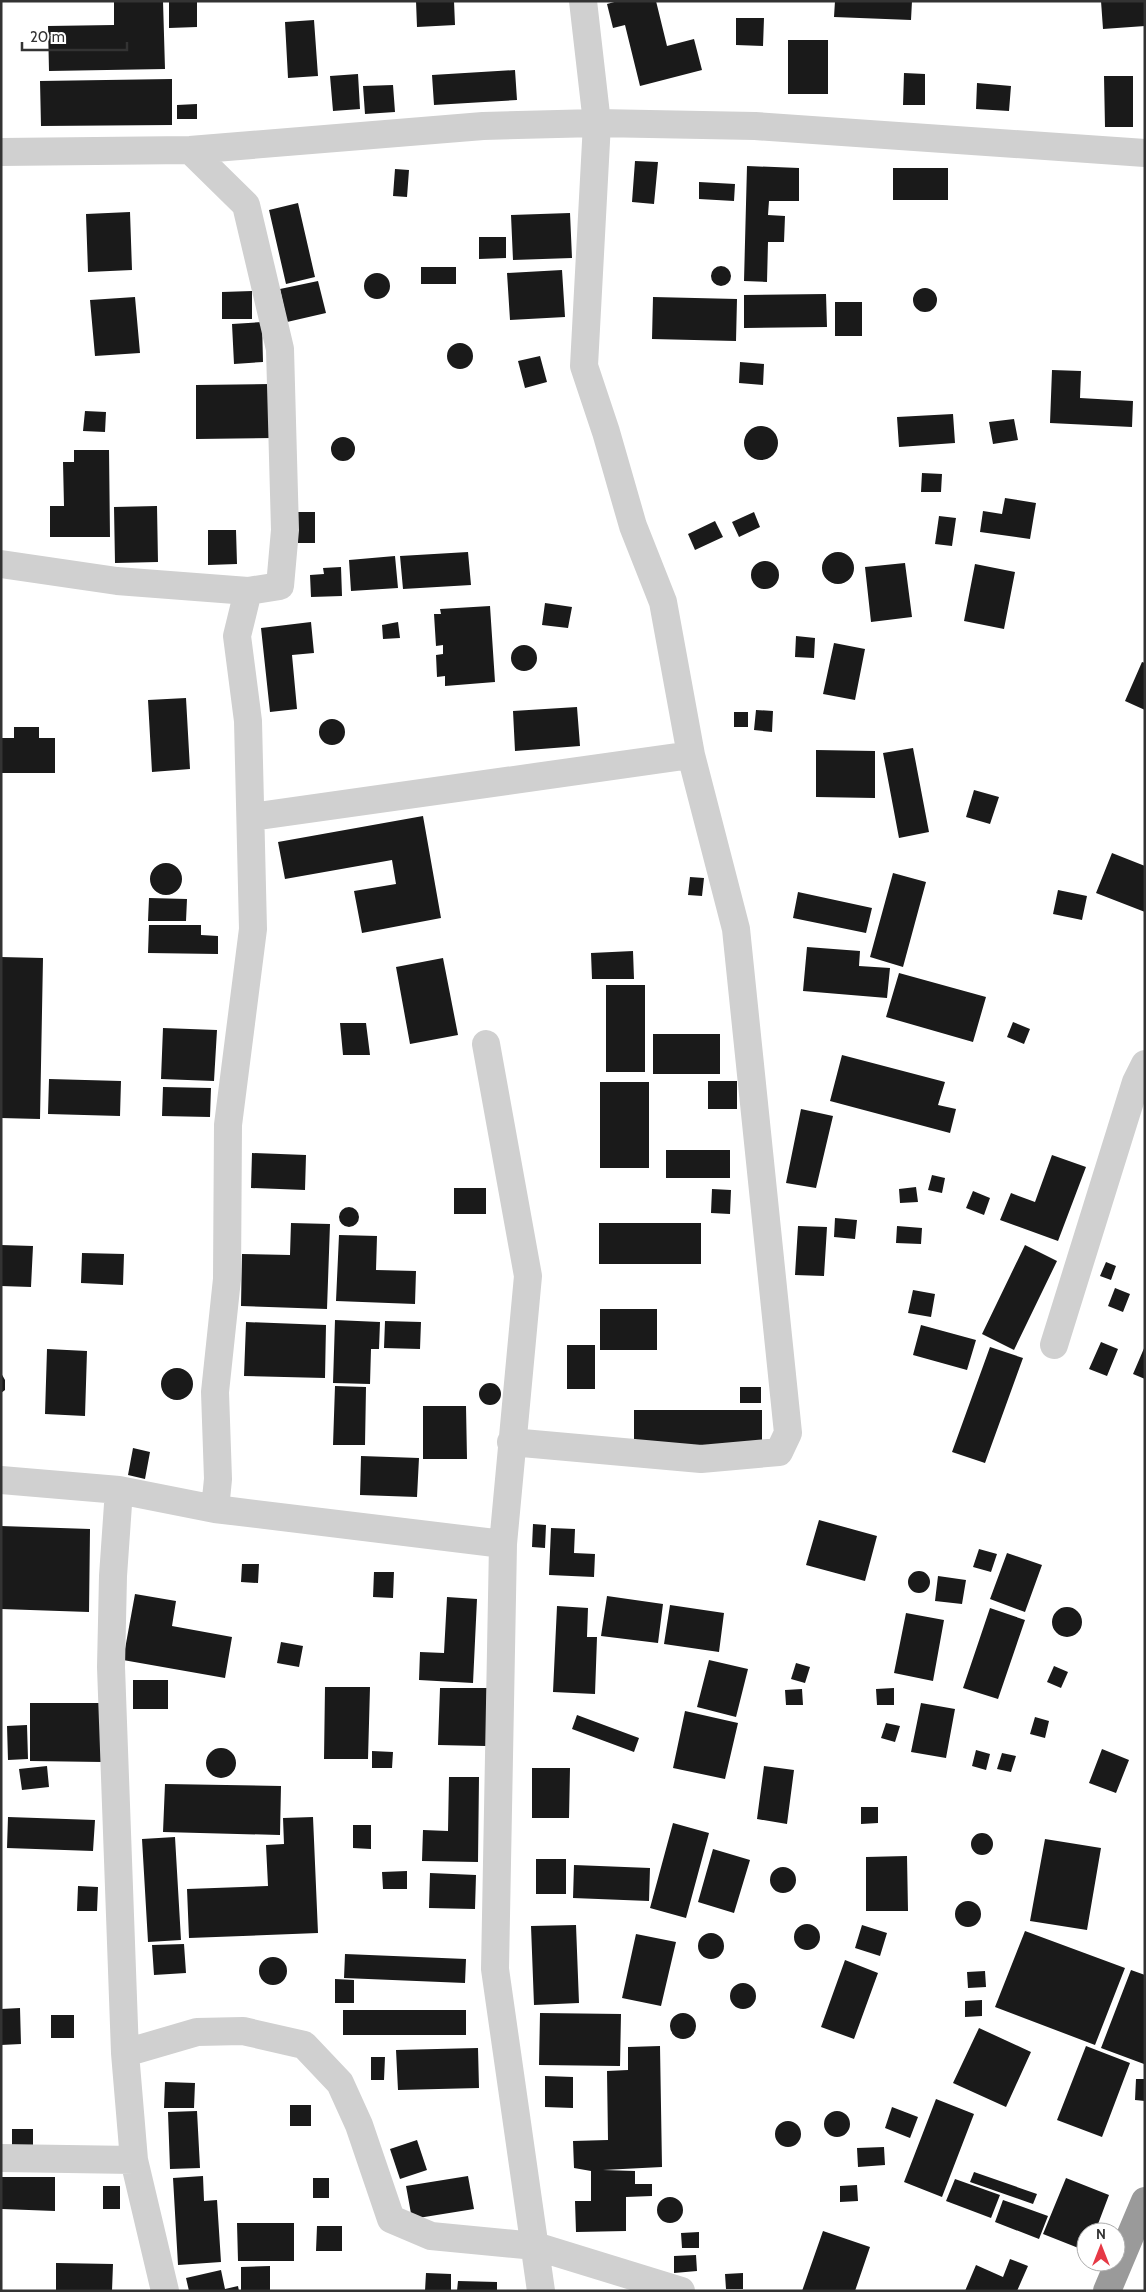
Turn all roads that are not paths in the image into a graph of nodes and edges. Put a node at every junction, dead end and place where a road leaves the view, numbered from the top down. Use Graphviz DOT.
graph roads {
  1 [pos="583,1"];
  2 [pos="597,123"];
  3 [pos="190,150"];
  4 [pos="1,152"];
  5 [pos="1145,153"];
  6 [pos="1,564"];
  7 [pos="248,590"];
  8 [pos="691,755"];
  9 [pos="251,817"];
  10 [pos="486,1044"];
  11 [pos="1145,1064"];
  12 [pos="1054,1345"];
  13 [pos="511,1442"];
  14 [pos="1,1480"];
  15 [pos="119,1490"];
  16 [pos="215,1509"];
  17 [pos="503,1544"];
  18 [pos="125,2053"];
  19 [pos="1,2158"];
  20 [pos="134,2160"];
  21 [pos="1145,2201"];
  22 [pos="535,2246"];
  23 [pos="165,2291"];
  24 [pos="541,2291"];
  25 [pos="681,2291"];
  26 [pos="1107,2291"];
  1 -- 2 [label="street"];
  2 -- 3 [label="street"];
  2 -- 5 [label="street"];
  2 -- 8 [label="street"];
  3 -- 4 [label="street"];
  3 -- 7 [label="street"];
  6 -- 7 [label="street"];
  7 -- 9 [label="street"];
  8 -- 9 [label="street"];
  8 -- 13 [label="street"];
  9 -- 16 [label="street"];
  10 -- 13 [label="street"];
  11 -- 12 [label="street"];
  13 -- 17 [label="street"];
  14 -- 15 [label="street"];
  15 -- 16 [label="street"];
  15 -- 18 [label="street"];
  16 -- 17 [label="street"];
  17 -- 22 [label="street"];
  18 -- 20 [label="street"];
  18 -- 22 [label="street"];
  19 -- 20 [label="street"];
  20 -- 23 [label="street"];
  21 -- 26 [label="highway"];
  22 -- 24 [label="street"];
  22 -- 25 [label="street"];
}
